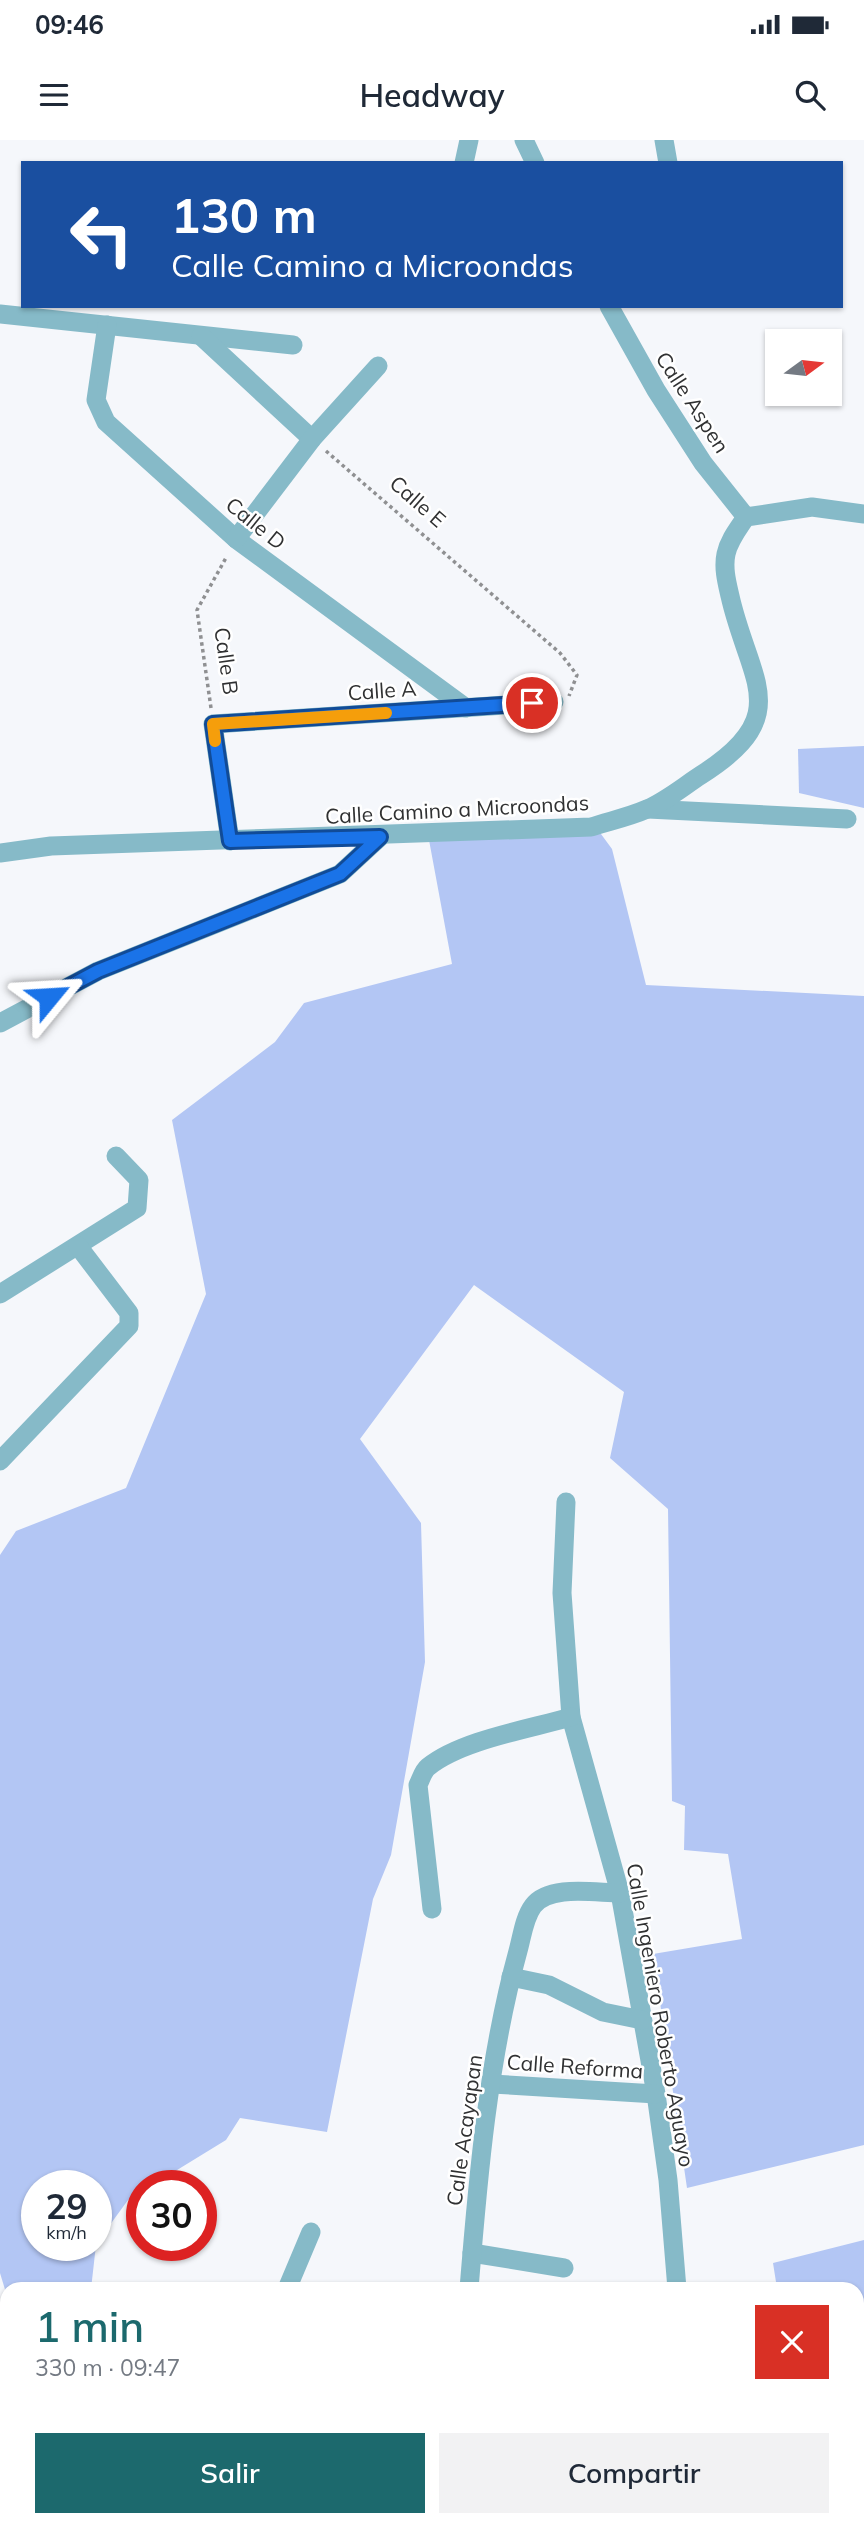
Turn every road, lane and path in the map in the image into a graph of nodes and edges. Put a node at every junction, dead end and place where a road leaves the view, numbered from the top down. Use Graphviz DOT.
graph roads {
  1 [pos="469,140"];
  2 [pos="524,140"];
  3 [pos="664,140"];
  4 [pos="464,161"];
  5 [pos="535,161"];
  6 [pos="668,161"];
  7 [pos="609,308"];
  8 [pos="0,314"];
  9 [pos="107,325"];
  10 [pos="201,336"];
  11 [pos="293,345"];
  12 [pos="378,366"];
  13 [pos="312,439"];
  14 [pos="864,514"];
  15 [pos="746,517"];
  16 [pos="236,539"];
  17 [pos="554,702"];
  18 [pos="466,708"];
  19 [pos="213,724"];
  20 [pos="648,809"];
  21 [pos="848,819"];
  22 [pos="380,837"];
  23 [pos="230,841"];
  24 [pos="0,853"];
  25 [pos="0,1023"];
  26 [pos="116,1156"];
  27 [pos="78,1246"];
  28 [pos="0,1294"];
  29 [pos="0,1461"];
  30 [pos="566,1502"];
  31 [pos="571,1717"];
  32 [pos="620,1893"];
  33 [pos="432,1909"];
  34 [pos="510,1977"];
  35 [pos="642,2020"];
  36 [pos="492,2084"];
  37 [pos="656,2094"];
  38 [pos="310,2232"];
  39 [pos="472,2253"];
  40 [pos="564,2268"];
  41 [pos="290,2282"];
  42 [pos="470,2282"];
  43 [pos="676,2282"];
  1 -- 4 [label="street"];
  2 -- 5 [label="street"];
  3 -- 6 [label="street"];
  7 -- 15 [label="street, Calle Aspen"];
  8 -- 9 [label="street"];
  9 -- 10 [label="street"];
  9 -- 16 [label="street, Calle D"];
  10 -- 11 [label="street"];
  10 -- 13 [label="street"];
  12 -- 13 [label="street"];
  13 -- 16 [label="street"];
  13 -- 17 [label="path, Calle E"];
  14 -- 15 [label="street"];
  15 -- 20 [label="street, Calle Camino a Microondas"];
  16 -- 18 [label="street, Calle D"];
  16 -- 19 [label="path, Calle B"];
  17 -- 18 [label="street, Calle A"];
  18 -- 19 [label="street, Calle A"];
  19 -- 23 [label="street, Calle B"];
  20 -- 21 [label="street"];
  20 -- 22 [label="street, Calle Camino a Microondas"];
  22 -- 23 [label="street, Calle Camino a Microondas"];
  22 -- 25 [label="street"];
  23 -- 24 [label="street, Calle Camino a Microondas"];
  26 -- 27 [label="street"];
  27 -- 28 [label="street"];
  27 -- 29 [label="street"];
  30 -- 31 [label="street, Calle Ingeniero Roberto Aguayo"];
  31 -- 32 [label="street, Calle Ingeniero Roberto Aguayo"];
  31 -- 33 [label="street"];
  32 -- 34 [label="street, Calle Acayapan"];
  32 -- 35 [label="street, Calle Ingeniero Roberto Aguayo"];
  34 -- 35 [label="street"];
  34 -- 36 [label="street, Calle Acayapan"];
  35 -- 37 [label="street, Calle Ingeniero Roberto Aguayo"];
  36 -- 37 [label="street, Calle Reforma"];
  36 -- 39 [label="street, Calle Acayapan"];
  37 -- 43 [label="street, Calle Ingeniero Roberto Aguayo"];
  38 -- 41 [label="street"];
  39 -- 40 [label="street"];
  39 -- 42 [label="street, Calle Acayapan"];
}
